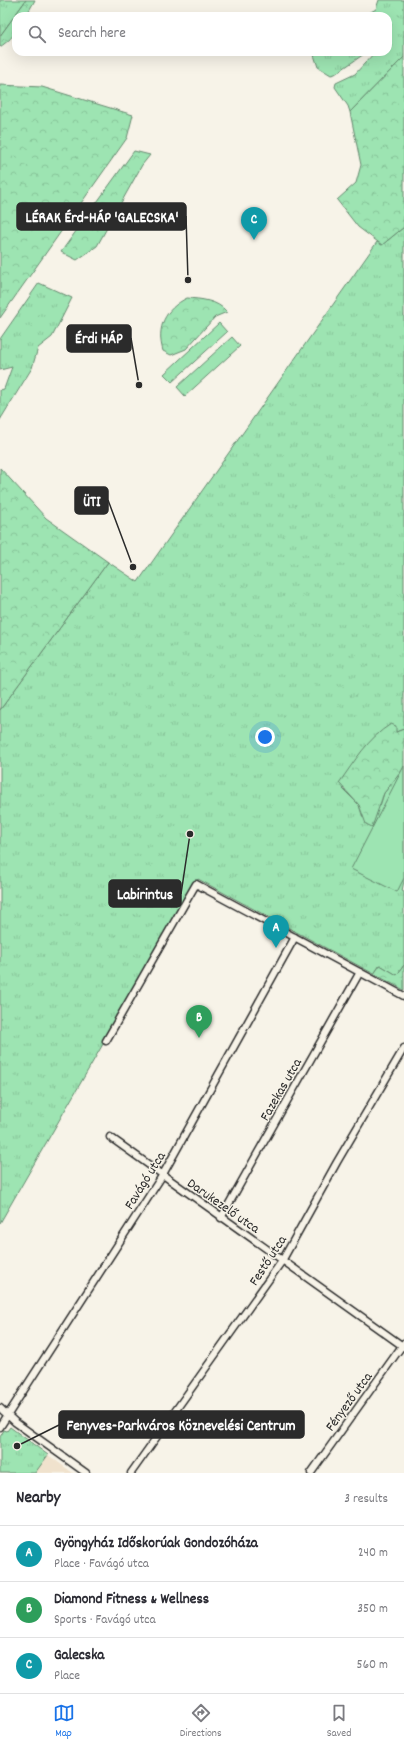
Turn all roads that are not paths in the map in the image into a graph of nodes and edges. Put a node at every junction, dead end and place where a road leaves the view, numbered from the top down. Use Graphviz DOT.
graph roads {
  1 [pos="295,937"];
  2 [pos="360,972"];
  3 [pos="404,996"];
  4 [pos="106,1041"];
  5 [pos="404,1048"];
  6 [pos="110,1137"];
  7 [pos="162,1176"];
  8 [pos="222,1218"];
  9 [pos="282,1261"];
  10 [pos="403,1345"];
  11 [pos="0,1408"];
  12 [pos="7,1415"];
  13 [pos="0,1427"];
  14 [pos="86,1473"];
  15 [pos="131,1473"];
  16 [pos="311,1473"];
  1 -- 2 [label="street"];
  1 -- 4 [label="street"];
  1 -- 7 [label="street, Favágó utca"];
  2 -- 3 [label="street"];
  2 -- 8 [label="street, Fazekas utca"];
  5 -- 9 [label="street, Festő utca"];
  6 -- 7 [label="street, Darukezelő utca"];
  7 -- 8 [label="street, Darukezelő utca"];
  7 -- 12 [label="street, Favágó utca"];
  8 -- 9 [label="street, Darukezelő utca"];
  9 -- 10 [label="street, Darukezelő utca"];
  9 -- 15 [label="street, Festő utca"];
  10 -- 16 [label="street, Fényező utca"];
  11 -- 12 [label="street"];
  12 -- 13 [label="street, Favágó utca"];
  12 -- 14 [label="street"];
}
